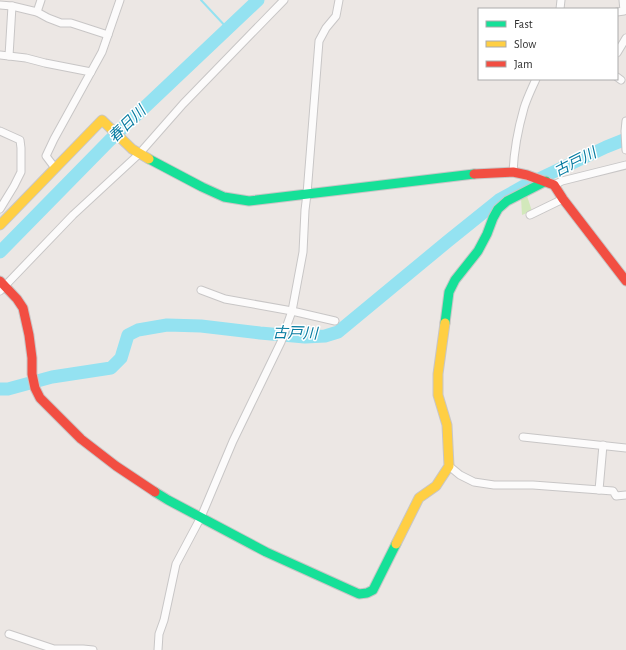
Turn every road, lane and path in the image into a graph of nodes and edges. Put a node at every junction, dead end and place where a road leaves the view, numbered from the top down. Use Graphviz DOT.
graph roads {
  1 [pos="41,0"];
  2 [pos="120,0"];
  3 [pos="284,0"];
  4 [pos="339,0"];
  5 [pos="623,0"];
  6 [pos="0,5"];
  7 [pos="12,6"];
  8 [pos="37,12"];
  9 [pos="618,12"];
  10 [pos="108,35"];
  11 [pos="626,38"];
  12 [pos="618,51"];
  13 [pos="0,55"];
  14 [pos="9,56"];
  15 [pos="91,72"];
  16 [pos="536,80"];
  17 [pos="626,121"];
  18 [pos="0,131"];
  19 [pos="626,150"];
  20 [pos="135,152"];
  21 [pos="626,165"];
  22 [pos="55,168"];
  23 [pos="513,172"];
  24 [pos="550,183"];
  25 [pos="307,194"];
  26 [pos="563,199"];
  27 [pos="0,209"];
  28 [pos="530,215"];
  29 [pos="0,225"];
  30 [pos="626,281"];
  31 [pos="2,286"];
  32 [pos="201,290"];
  33 [pos="292,311"];
  34 [pos="335,321"];
  35 [pos="523,436"];
  36 [pos="604,445"];
  37 [pos="626,448"];
  38 [pos="449,466"];
  39 [pos="599,490"];
  40 [pos="626,495"];
  41 [pos="201,517"];
  42 [pos="9,634"];
  43 [pos="93,650"];
  44 [pos="158,650"];
  1 -- 8 [label="street"];
  2 -- 10 [label="street"];
  3 -- 20 [label="street"];
  4 -- 25 [label="street"];
  5 -- 9 [label="street"];
  6 -- 7 [label="street"];
  7 -- 8 [label="street"];
  7 -- 14 [label="street"];
  8 -- 10 [label="street"];
  10 -- 15 [label="street"];
  11 -- 12 [label="street"];
  13 -- 14 [label="street"];
  14 -- 15 [label="street"];
  15 -- 22 [label="street"];
  16 -- 23 [label="street"];
  17 -- 19 [label="street"];
  18 -- 27 [label="street"];
  20 -- 22 [label="street"];
  20 -- 25 [label="street"];
  20 -- 31 [label="street"];
  21 -- 24 [label="street"];
  22 -- 29 [label="street"];
  23 -- 24 [label="street"];
  23 -- 25 [label="street"];
  24 -- 26 [label="street"];
  24 -- 38 [label="street"];
  25 -- 33 [label="street"];
  26 -- 28 [label="street"];
  26 -- 30 [label="street"];
  31 -- 41 [label="street"];
  32 -- 33 [label="street"];
  33 -- 34 [label="street"];
  33 -- 41 [label="street"];
  35 -- 36 [label="street"];
  36 -- 37 [label="street"];
  36 -- 39 [label="street"];
  38 -- 39 [label="street"];
  38 -- 41 [label="street"];
  39 -- 40 [label="street"];
  41 -- 44 [label="street"];
  42 -- 43 [label="street"];
}
